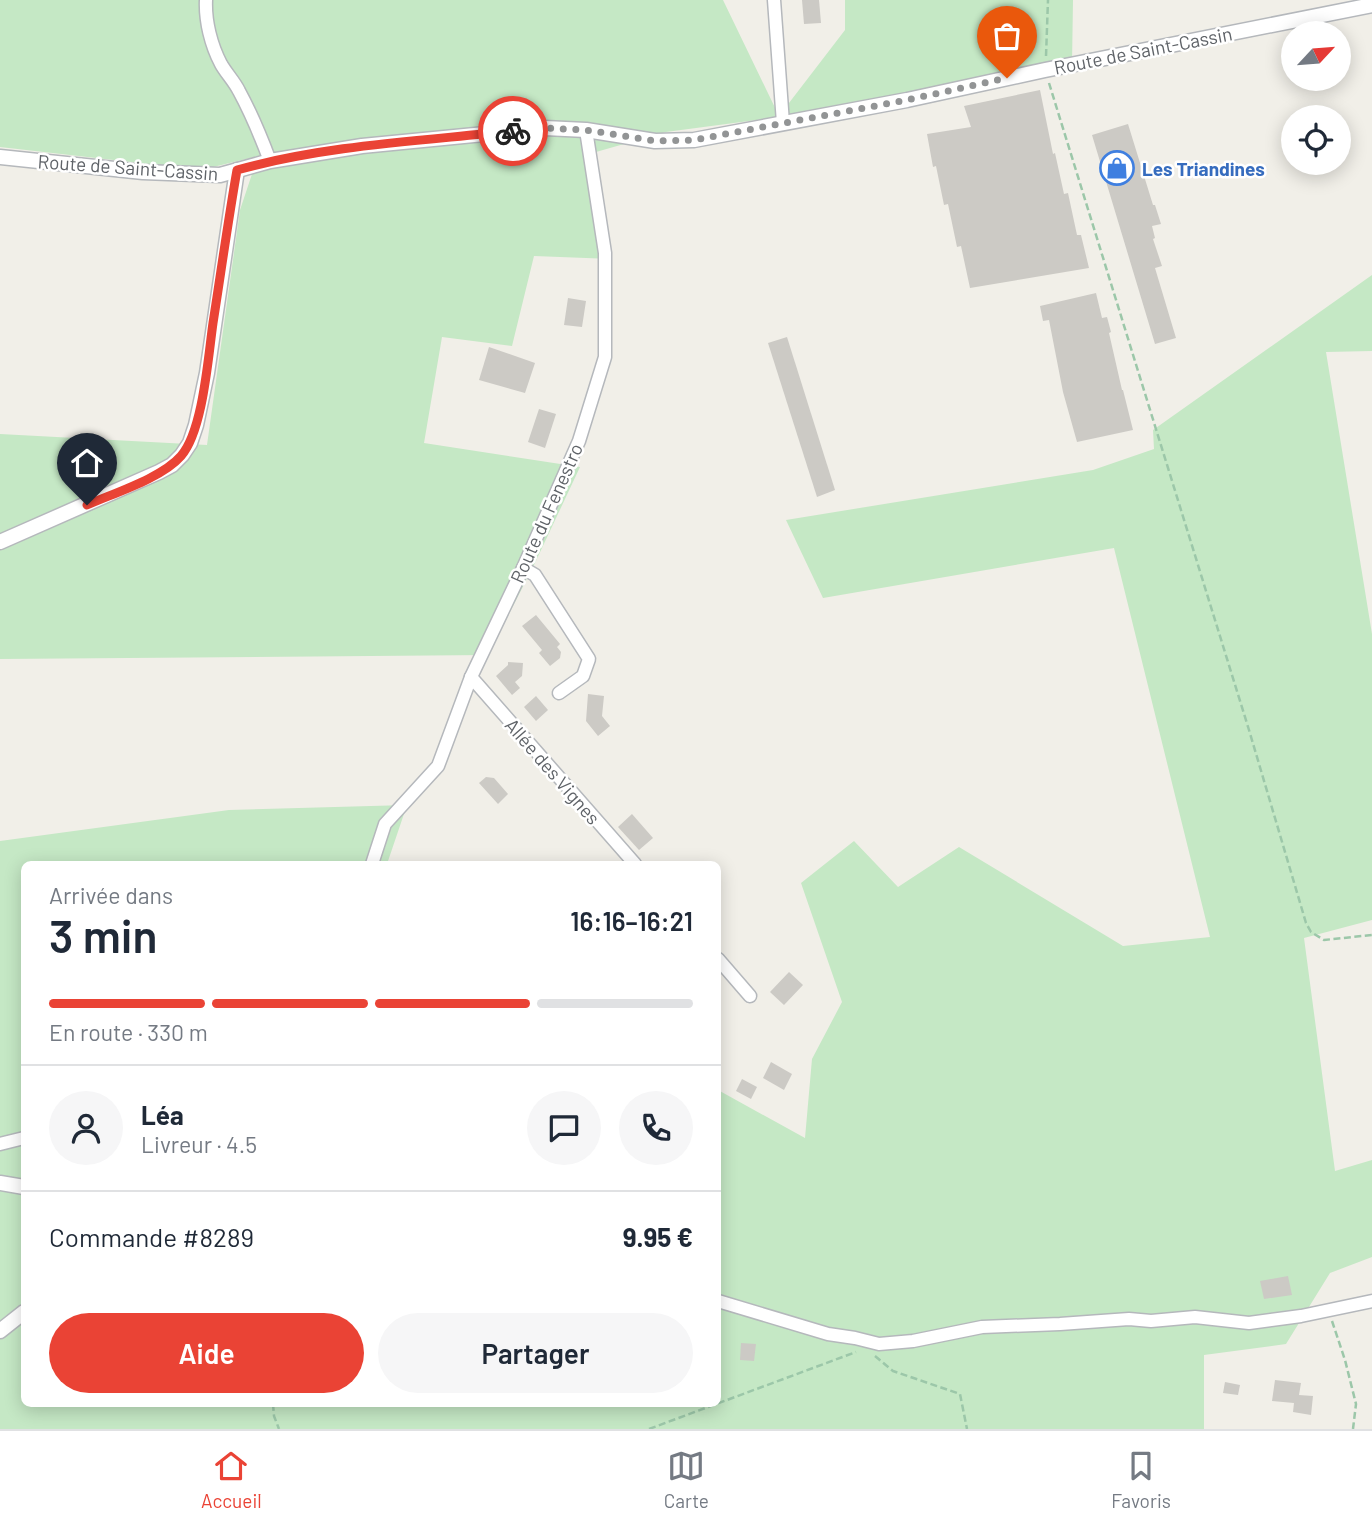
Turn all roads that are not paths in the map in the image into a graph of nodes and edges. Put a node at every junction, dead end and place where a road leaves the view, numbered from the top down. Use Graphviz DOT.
graph roads {
  1 [pos="206,0"];
  2 [pos="774,0"];
  3 [pos="1372,5"];
  4 [pos="783,123"];
  5 [pos="586,130"];
  6 [pos="0,158"];
  7 [pos="270,161"];
  8 [pos="237,170"];
  9 [pos="0,542"];
  10 [pos="523,568"];
  11 [pos="471,677"];
  12 [pos="559,693"];
  13 [pos="373,861"];
  14 [pos="632,861"];
  15 [pos="721,962"];
  16 [pos="750,996"];
  17 [pos="21,1139"];
  18 [pos="0,1144"];
  19 [pos="0,1183"];
  20 [pos="21,1186"];
  21 [pos="1372,1301"];
  22 [pos="721,1302"];
  23 [pos="21,1314"];
  24 [pos="0,1331"];
  1 -- 7 [label="street"];
  2 -- 4 [label="street"];
  3 -- 4 [label="street, Route de Saint-Cassin"];
  4 -- 5 [label="street, Route de Saint-Cassin"];
  5 -- 7 [label="street, Route de Saint-Cassin"];
  5 -- 10 [label="street, Route du Fenestro"];
  6 -- 8 [label="street, Route de Saint-Cassin"];
  7 -- 8 [label="street, Route de Saint-Cassin"];
  8 -- 9 [label="street"];
  10 -- 11 [label="street, Route du Fenestro"];
  10 -- 12 [label="street"];
  11 -- 13 [label="street, Route du Fenestro"];
  11 -- 14 [label="street, Allée des Vignes"];
  15 -- 16 [label="street"];
  17 -- 18 [label="street"];
  19 -- 20 [label="street"];
  21 -- 22 [label="street"];
  23 -- 24 [label="street"];
}
